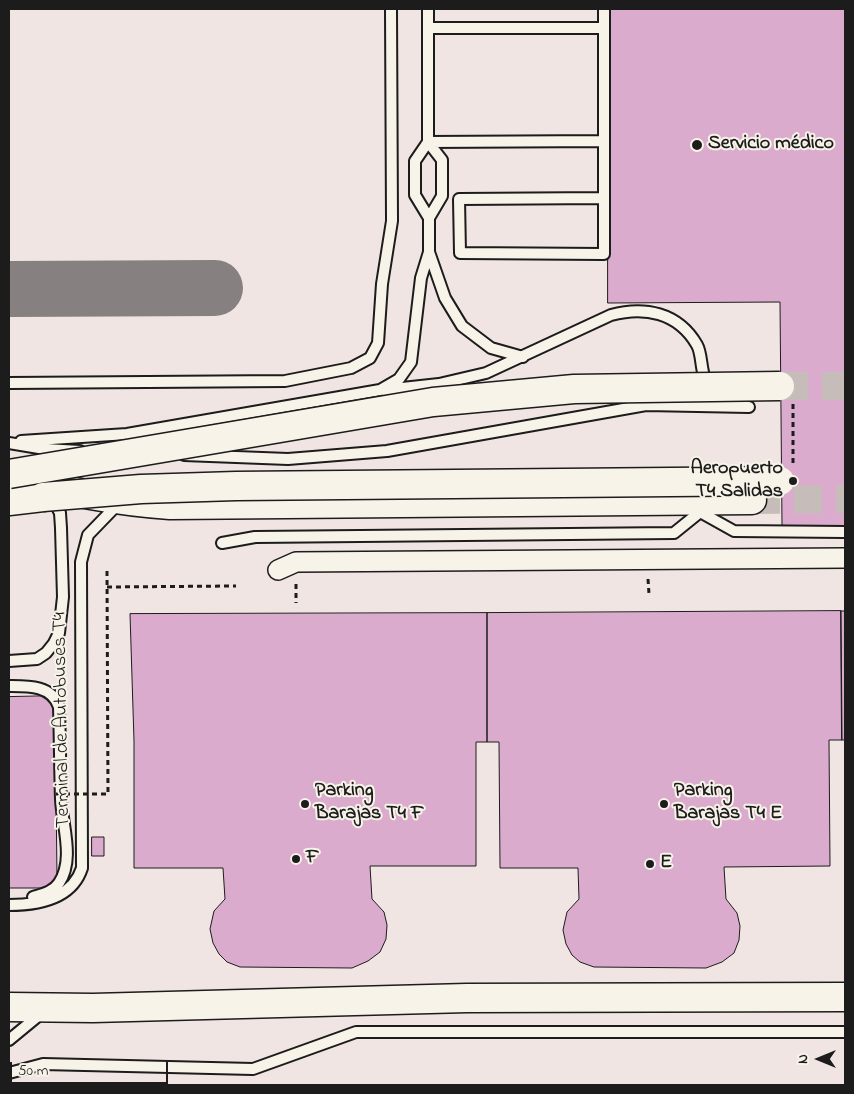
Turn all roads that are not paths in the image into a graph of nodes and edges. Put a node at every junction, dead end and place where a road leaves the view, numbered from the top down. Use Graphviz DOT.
graph roads {
  1 [pos="391,9"];
  2 [pos="428,9"];
  3 [pos="604,9"];
  4 [pos="428,28"];
  5 [pos="604,28"];
  6 [pos="604,141"];
  7 [pos="428,142"];
  8 [pos="604,198"];
  9 [pos="429,218"];
  10 [pos="429,252"];
  11 [pos="523,357"];
  12 [pos="703,372"];
  13 [pos="9,383"];
  14 [pos="380,390"];
  15 [pos="787,391"];
  16 [pos="749,407"];
  17 [pos="9,443"];
  18 [pos="9,475"];
  19 [pos="787,476"];
  20 [pos="46,487"];
  21 [pos="752,500"];
  22 [pos="9,501"];
  23 [pos="121,502"];
  24 [pos="845,532"];
  25 [pos="222,543"];
  26 [pos="845,558"];
  27 [pos="278,570"];
  28 [pos="9,661"];
  29 [pos="9,686"];
  30 [pos="11,905"];
  31 [pos="845,997"];
  32 [pos="9,1007"];
  33 [pos="49,1007"];
  34 [pos="845,1032"];
  35 [pos="9,1040"];
  36 [pos="9,1073"];
  1 -- 13 [label="lane"];
  2 -- 4 [label="lane"];
  3 -- 5 [label="lane"];
  4 -- 5 [label="lane"];
  4 -- 7 [label="lane"];
  5 -- 6 [label="lane"];
  6 -- 7 [label="lane"];
  6 -- 8 [label="lane"];
  7 -- 9 [label="lane"];
  7 -- 9 [label="lane"];
  8 -- 8 [label="lane"];
  9 -- 10 [label="lane"];
  10 -- 11 [label="lane"];
  10 -- 14 [label="lane"];
  11 -- 12 [label="lane"];
  11 -- 14 [label="lane"];
  14 -- 17 [label="lane"];
  15 -- 18 [label="street, bridge"];
  16 -- 17 [label="lane"];
  18 -- 20 [label="street"];
  19 -- 22 [label="street, bridge"];
  20 -- 23 [label="street"];
  20 -- 28 [label="lane, Terminal de Autobuses T4"];
  21 -- 23 [label="street"];
  23 -- 30 [label="lane, Terminal de Autobuses T4"];
  24 -- 25 [label="lane"];
  26 -- 27 [label="street"];
  29 -- 30 [label="lane, Terminal de Autobuses T4"];
  31 -- 33 [label="street"];
  32 -- 33 [label="street"];
  33 -- 35 [label="lane"];
  34 -- 36 [label="lane"];
}
